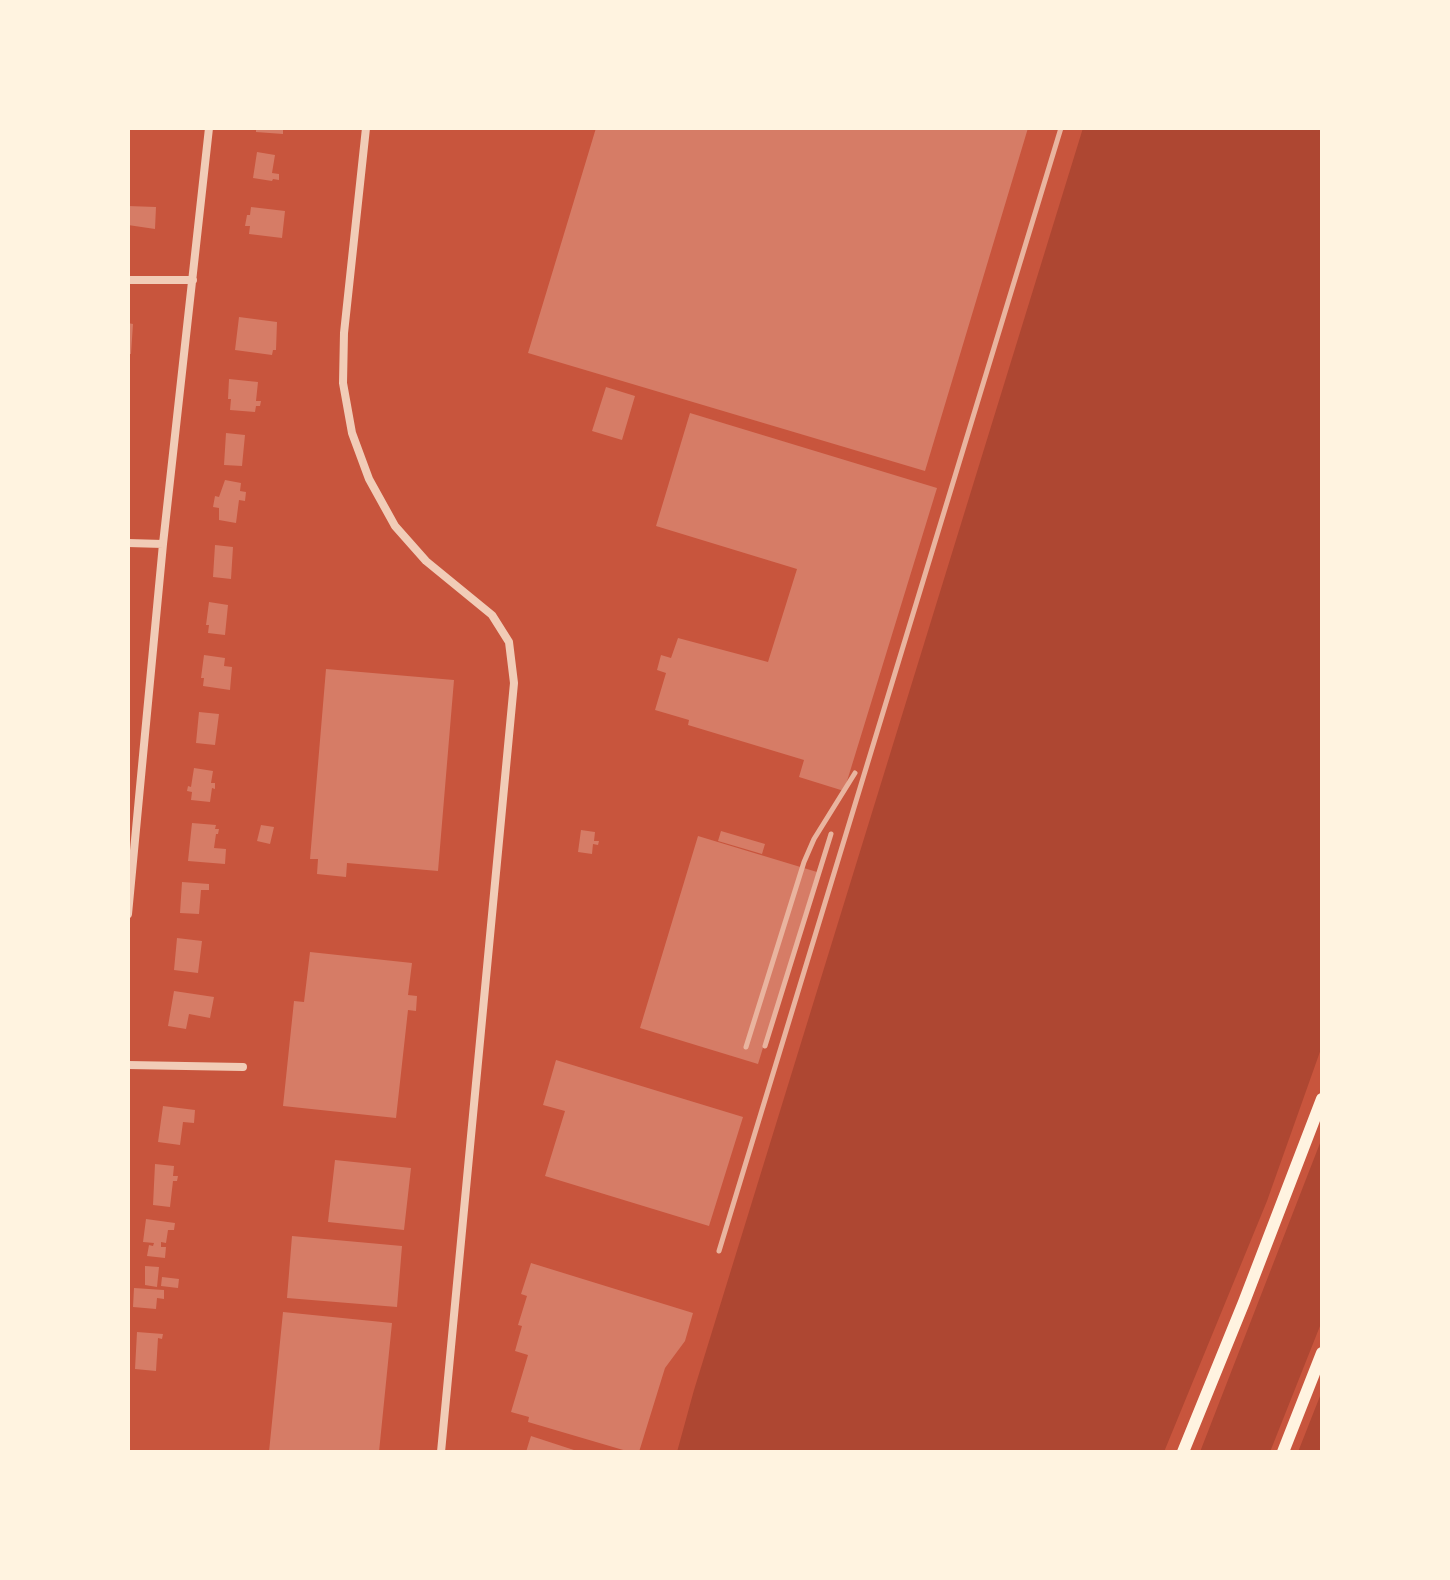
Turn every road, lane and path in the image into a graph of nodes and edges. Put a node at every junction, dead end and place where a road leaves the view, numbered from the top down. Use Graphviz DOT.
graph roads {
  1 [pos="209,128"];
  2 [pos="366,128"];
  3 [pos="128,280"];
  4 [pos="193,280"];
  5 [pos="128,543"];
  6 [pos="163,544"];
  7 [pos="128,806"];
  8 [pos="138,806"];
  9 [pos="128,914"];
  10 [pos="128,1065"];
  11 [pos="243,1066"];
  12 [pos="1322,1099"];
  13 [pos="1322,1353"];
  14 [pos="440,1452"];
  15 [pos="1183,1452"];
  16 [pos="1283,1452"];
  1 -- 4 [label="street"];
  2 -- 14 [label="street"];
  3 -- 4 [label="street"];
  4 -- 6 [label="street"];
  5 -- 6 [label="street"];
  6 -- 8 [label="street"];
  7 -- 8 [label="street"];
  8 -- 9 [label="street"];
  10 -- 11 [label="street"];
  12 -- 15 [label="highway"];
  13 -- 16 [label="highway"];
}
